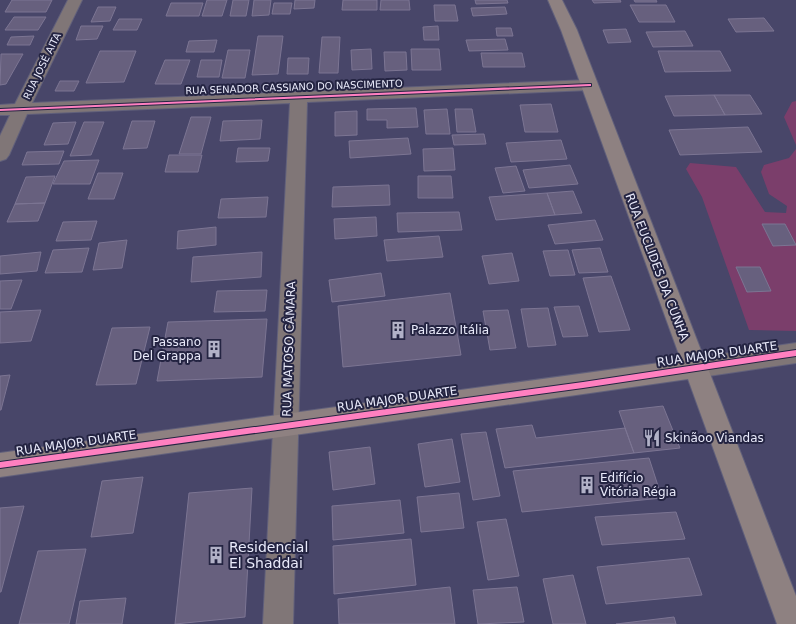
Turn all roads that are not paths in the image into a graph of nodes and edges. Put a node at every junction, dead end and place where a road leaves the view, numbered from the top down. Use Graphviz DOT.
graph roads {
  1 [pos="75,0"];
  2 [pos="555,0"];
  3 [pos="589,85"];
  4 [pos="299,97"];
  5 [pos="21,109"];
  6 [pos="0,110"];
  7 [pos="0,155"];
  8 [pos="796,353"];
  9 [pos="695,368"];
  10 [pos="286,425"];
  11 [pos="0,465"];
  12 [pos="278,624"];
  13 [pos="792,624"];
  1 -- 5 [label="street, RUA JOSÉ AITA"];
  2 -- 3 [label="main road, RUA EUCLIDES DA CUNHA"];
  3 -- 4 [label="street, RUA SENADOR CASSIANO DO NASCIMENTO"];
  3 -- 9 [label="main road, RUA EUCLIDES DA CUNHA"];
  4 -- 5 [label="street, RUA SENADOR CASSIANO DO NASCIMENTO"];
  4 -- 10 [label="street, RUA MATOSO CÂMARA"];
  5 -- 6 [label="street, RUA SENADOR CASSIANO DO NASCIMENTO"];
  5 -- 7 [label="street, RUA JOSÉ AITA"];
  8 -- 9 [label="street, RUA MAJOR DUARTE"];
  9 -- 10 [label="main road, RUA MAJOR DUARTE"];
  9 -- 13 [label="main road, RUA EUCLIDES DA CUNHA"];
  10 -- 11 [label="main road, RUA MAJOR DUARTE"];
  10 -- 12 [label="street, RUA MATOSO CÂMARA"];
}
